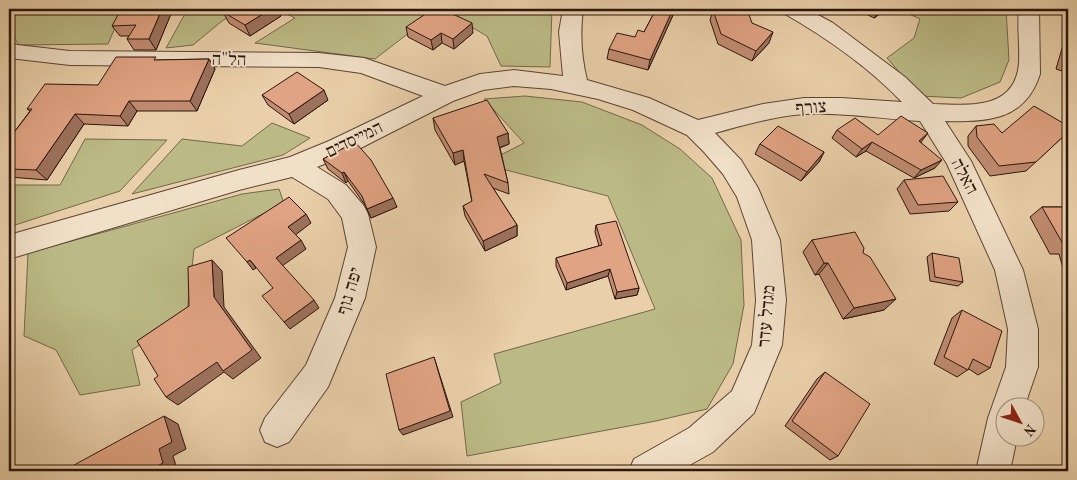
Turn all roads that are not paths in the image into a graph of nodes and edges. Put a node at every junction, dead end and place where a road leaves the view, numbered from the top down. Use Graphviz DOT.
graph roads {
  1 [pos="573,9"];
  2 [pos="792,9"];
  3 [pos="1029,9"];
  4 [pos="9,51"];
  5 [pos="577,86"];
  6 [pos="444,95"];
  7 [pos="928,114"];
  8 [pos="696,129"];
  9 [pos="295,166"];
  10 [pos="9,247"];
  11 [pos="1011,398"];
  12 [pos="277,430"];
  13 [pos="998,448"];
  14 [pos="669,467"];
  15 [pos="993,471"];
  1 -- 5 [label="street"];
  2 -- 7 [label="street, האלה"];
  3 -- 7 [label="street, צורף"];
  4 -- 6 [label="street, הל\"ה"];
  5 -- 6 [label="street, המייסדים"];
  5 -- 8 [label="street, המייסדים"];
  6 -- 9 [label="street, המייסדים"];
  7 -- 8 [label="street, צורף"];
  7 -- 11 [label="street, האלה"];
  8 -- 14 [label="street, מגדל עדר"];
  9 -- 10 [label="street, המייסדים"];
  9 -- 12 [label="street, יפה נוף"];
  13 -- 15 [label="street"];
}
